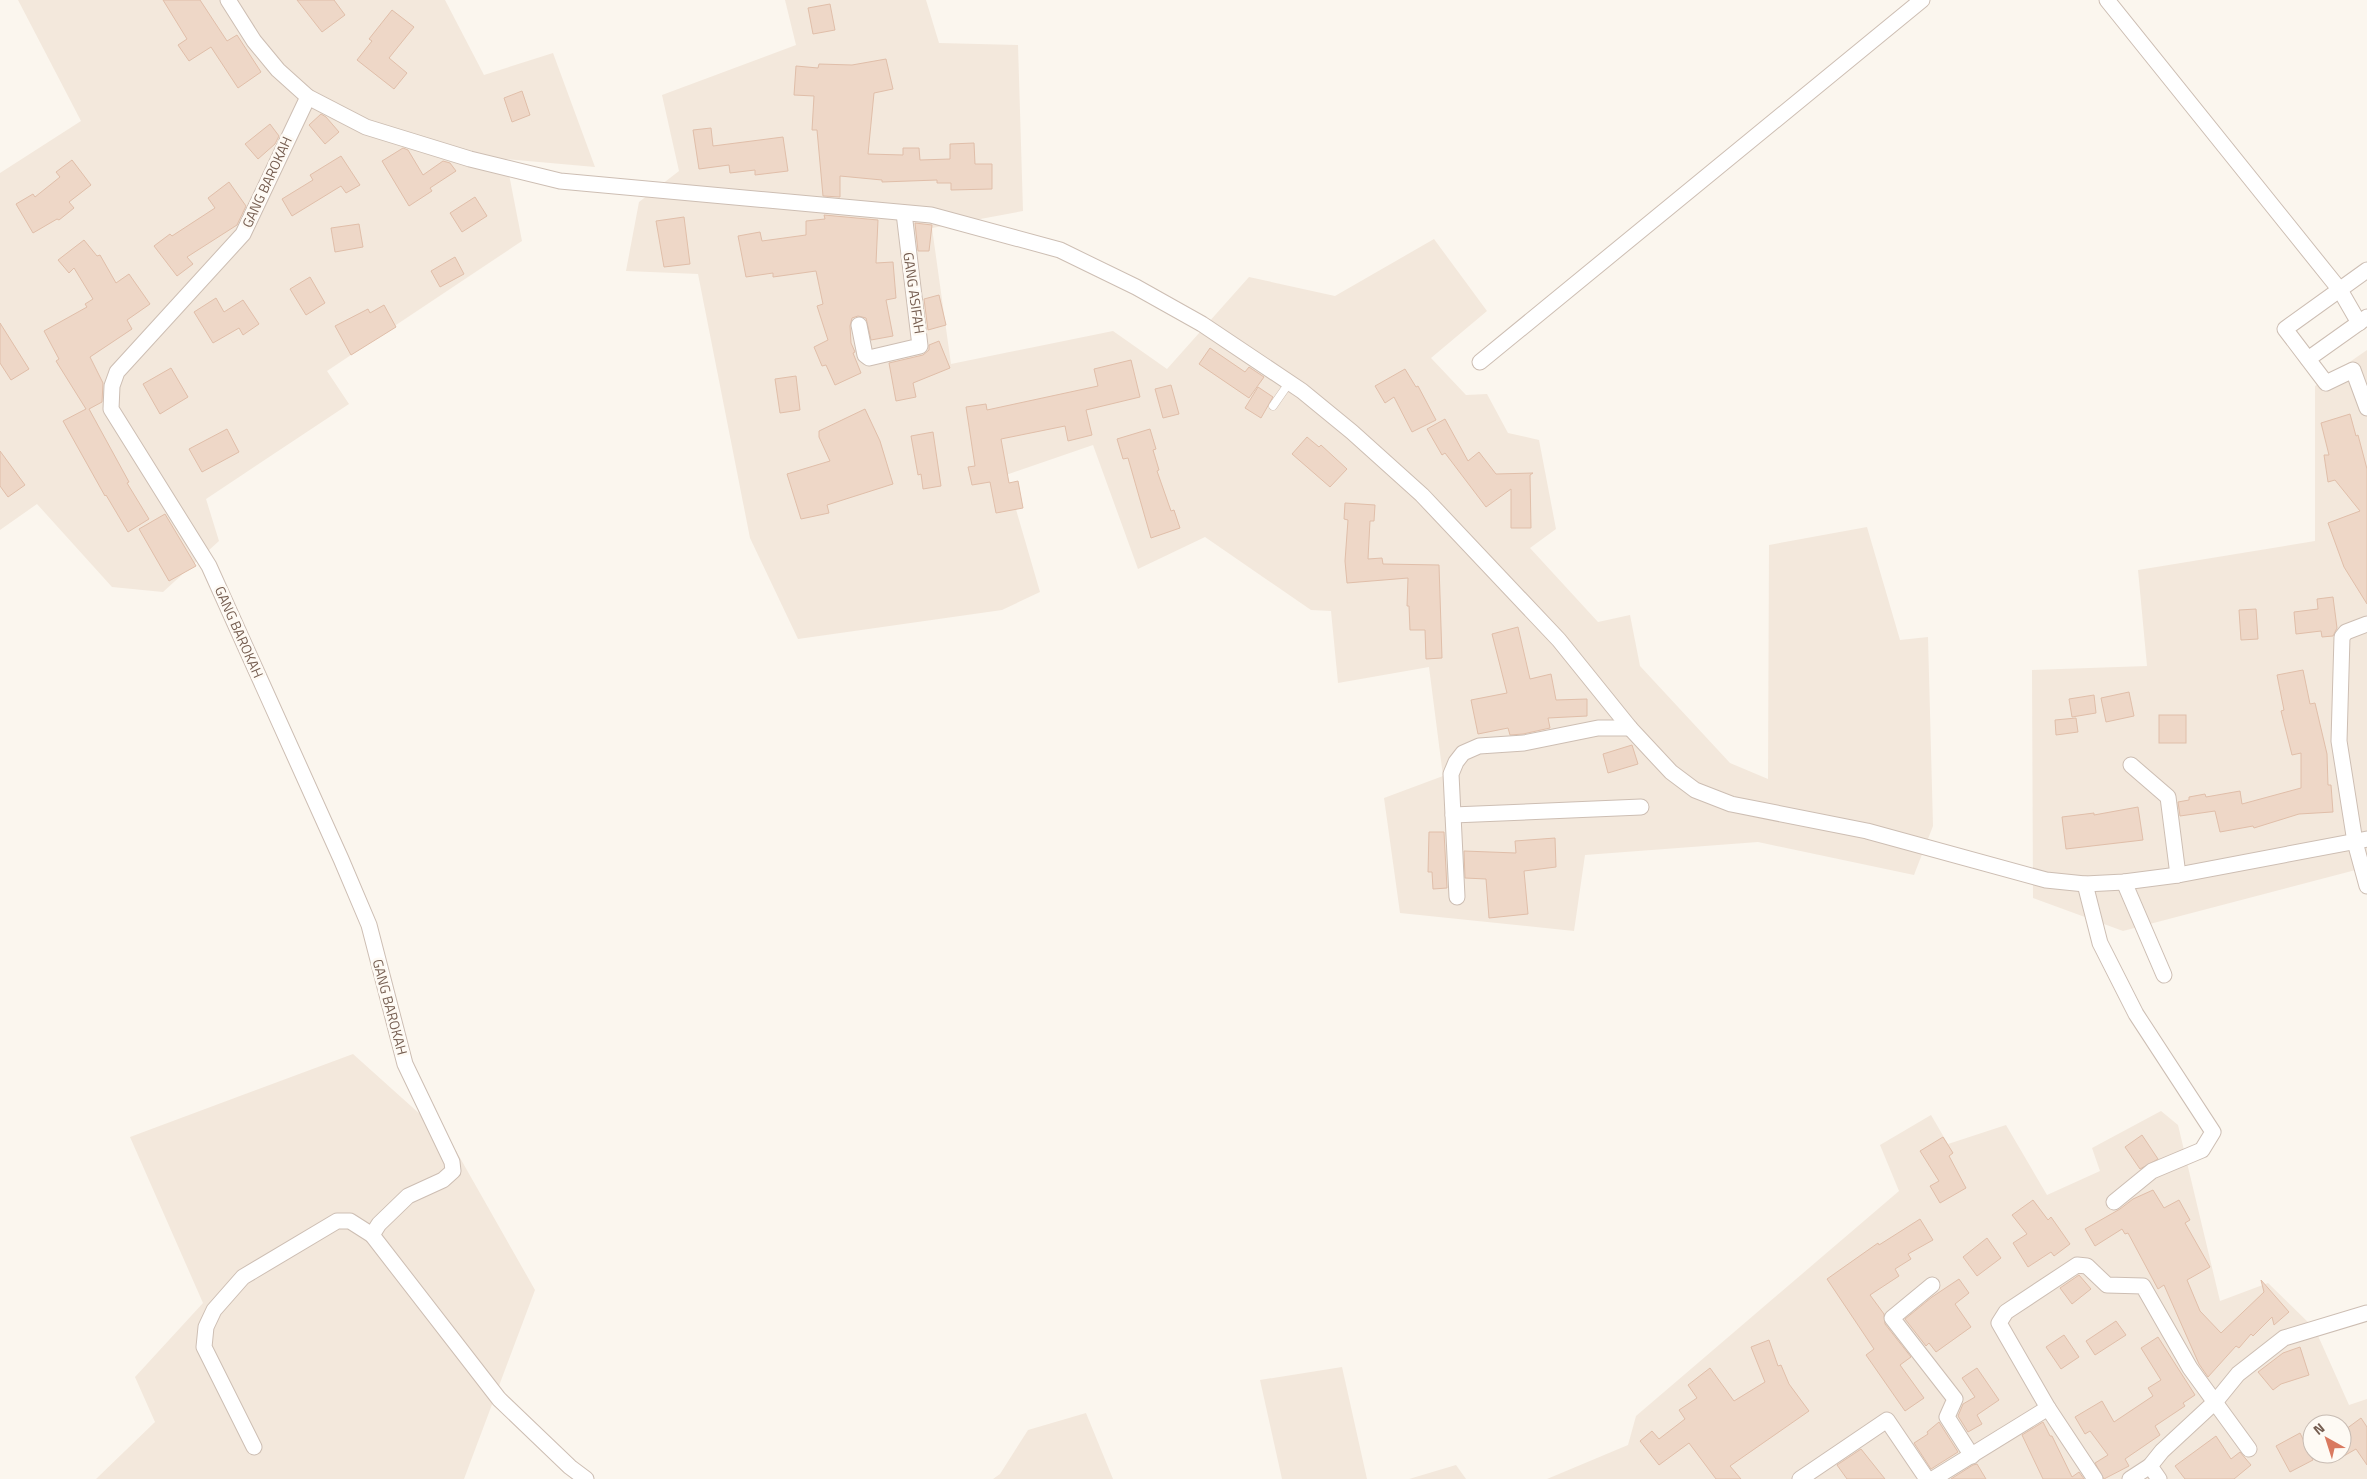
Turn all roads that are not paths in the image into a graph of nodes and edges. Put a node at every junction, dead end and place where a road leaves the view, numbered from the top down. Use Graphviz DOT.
graph roads {
  1 [pos="228,0"];
  2 [pos="1922,0"];
  3 [pos="2106,0"];
  4 [pos="308,97"];
  5 [pos="904,213"];
  6 [pos="2367,270"];
  7 [pos="2340,290"];
  8 [pos="2363,320"];
  9 [pos="859,326"];
  10 [pos="2308,359"];
  11 [pos="1480,362"];
  12 [pos="1289,383"];
  13 [pos="1273,406"];
  14 [pos="2367,408"];
  15 [pos="2367,624"];
  16 [pos="1630,728"];
  17 [pos="2131,765"];
  18 [pos="1641,807"];
  19 [pos="1453,815"];
  20 [pos="2361,840"];
  21 [pos="2178,875"];
  22 [pos="2124,882"];
  23 [pos="2085,884"];
  24 [pos="2367,886"];
  25 [pos="1457,897"];
  26 [pos="2164,976"];
  27 [pos="2114,1202"];
  28 [pos="372,1235"];
  29 [pos="1932,1285"];
  30 [pos="2367,1313"];
  31 [pos="2216,1401"];
  32 [pos="2048,1408"];
  33 [pos="254,1448"];
  34 [pos="2249,1449"];
  35 [pos="1972,1456"];
  36 [pos="2150,1466"];
  37 [pos="586,1479"];
  38 [pos="1800,1479"];
  39 [pos="1927,1479"];
  40 [pos="1933,1479"];
  41 [pos="2095,1479"];
  42 [pos="2130,1479"];
  43 [pos="2159,1479"];
  1 -- 4 [label="street"];
  2 -- 11 [label="street"];
  3 -- 7 [label="street"];
  4 -- 5 [label="street"];
  4 -- 28 [label="street, GANG BAROKAH"];
  5 -- 9 [label="street, GANG ASIFAH"];
  5 -- 12 [label="street"];
  6 -- 7 [label="street"];
  7 -- 8 [label="street"];
  7 -- 10 [label="street"];
  8 -- 10 [label="street"];
  10 -- 14 [label="street"];
  12 -- 13 [label="lane"];
  12 -- 16 [label="street"];
  15 -- 20 [label="street"];
  16 -- 19 [label="street"];
  16 -- 23 [label="street"];
  17 -- 21 [label="street"];
  18 -- 19 [label="street"];
  19 -- 25 [label="street"];
  20 -- 21 [label="street"];
  20 -- 24 [label="street"];
  21 -- 22 [label="street"];
  22 -- 23 [label="street"];
  22 -- 26 [label="street"];
  23 -- 27 [label="street"];
  28 -- 33 [label="street"];
  28 -- 37 [label="street"];
  29 -- 35 [label="street"];
  30 -- 31 [label="street"];
  31 -- 32 [label="street"];
  31 -- 34 [label="street"];
  31 -- 36 [label="street"];
  32 -- 35 [label="street"];
  32 -- 41 [label="street"];
  35 -- 40 [label="street"];
  36 -- 42 [label="street"];
  36 -- 43 [label="street"];
  38 -- 39 [label="street"];
}
